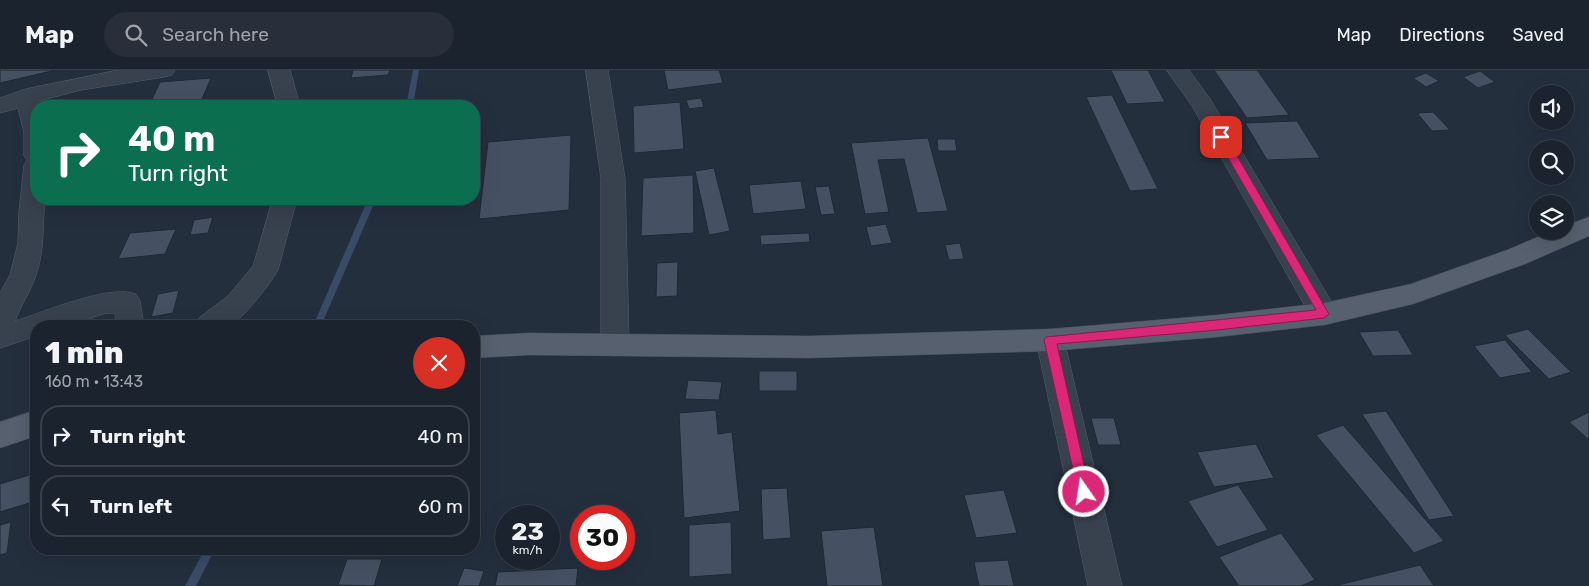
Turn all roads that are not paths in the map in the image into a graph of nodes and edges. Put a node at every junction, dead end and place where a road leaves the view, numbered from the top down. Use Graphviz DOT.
graph roads {
  1 [pos="164,70"];
  2 [pos="279,70"];
  3 [pos="597,70"];
  4 [pos="1178,70"];
  5 [pos="26,96"];
  6 [pos="287,100"];
  7 [pos="0,106"];
  8 [pos="30,112"];
  9 [pos="32,205"];
  10 [pos="283,205"];
  11 [pos="1589,226"];
  12 [pos="1324,314"];
  13 [pos="53,320"];
  14 [pos="129,320"];
  15 [pos="217,320"];
  16 [pos="0,326"];
  17 [pos="30,327"];
  18 [pos="0,337"];
  19 [pos="1050,340"];
  20 [pos="615,345"];
  21 [pos="480,347"];
  22 [pos="30,425"];
  23 [pos="0,435"];
  24 [pos="1105,586"];
  1 -- 5 [label="street"];
  2 -- 6 [label="street"];
  3 -- 20 [label="street"];
  4 -- 12 [label="street"];
  5 -- 7 [label="street"];
  5 -- 8 [label="street"];
  9 -- 16 [label="street"];
  10 -- 15 [label="street"];
  11 -- 12 [label="main road"];
  12 -- 19 [label="main road"];
  13 -- 14 [label="street"];
  17 -- 18 [label="street"];
  19 -- 20 [label="main road"];
  19 -- 24 [label="street"];
  20 -- 21 [label="main road"];
  22 -- 23 [label="main road"];
}
